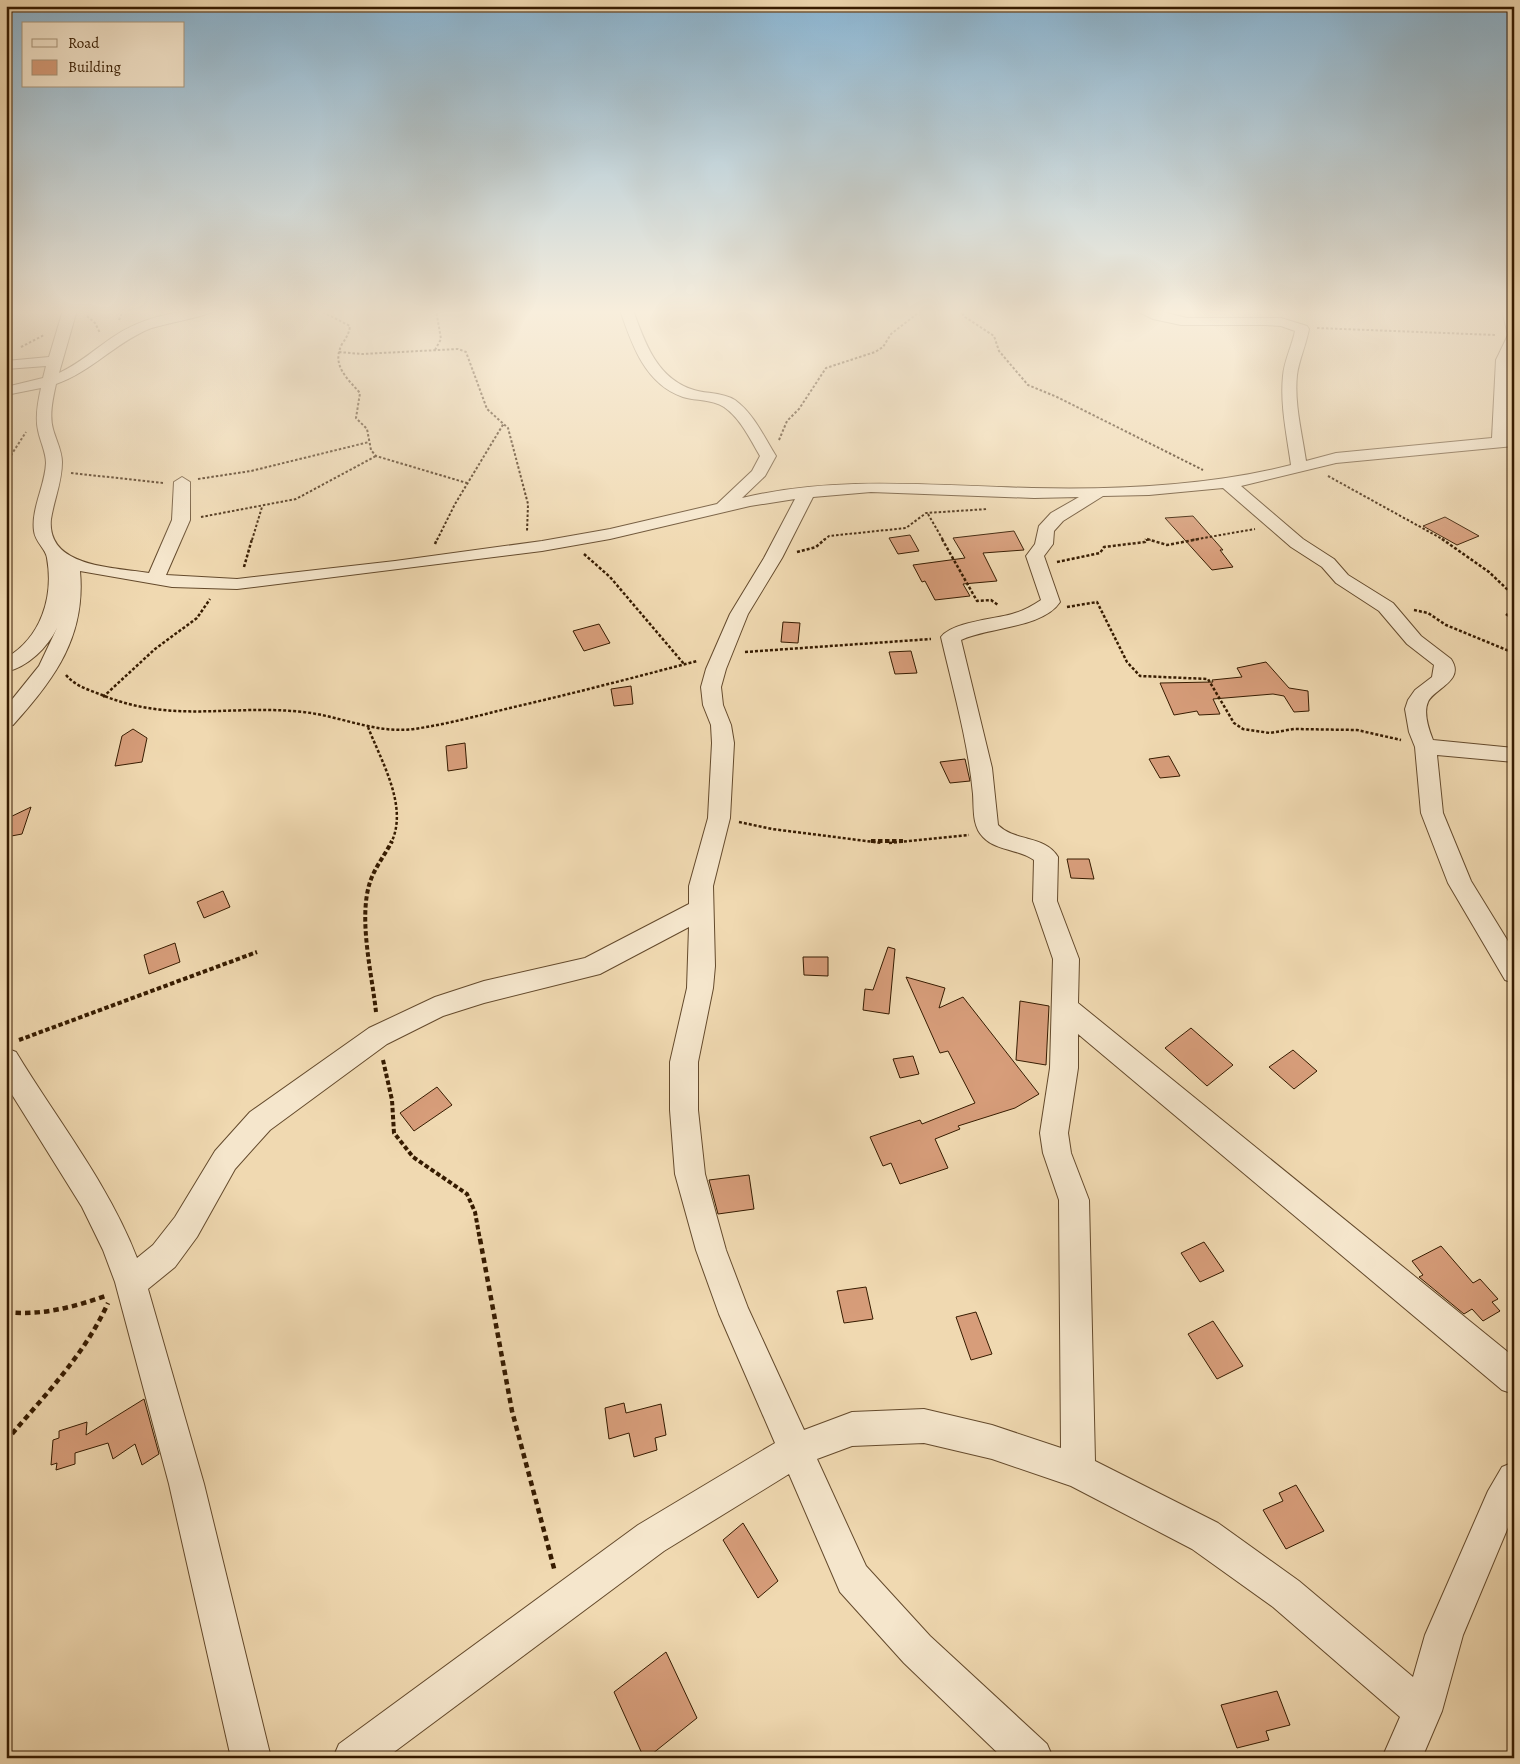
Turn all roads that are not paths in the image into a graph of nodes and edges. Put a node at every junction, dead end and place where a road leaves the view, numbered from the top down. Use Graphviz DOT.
graph roads {
  1 [pos="48,392"];
  2 [pos="682,392"];
  3 [pos="1291,392"];
  4 [pos="1505,392"];
  5 [pos="1507,441"];
  6 [pos="1305,466"];
  7 [pos="182,482"];
  8 [pos="1228,484"];
  9 [pos="1099,491"];
  10 [pos="807,492"];
  11 [pos="723,507"];
  12 [pos="63,560"];
  13 [pos="155,580"];
  14 [pos="6,666"];
  15 [pos="6,720"];
  16 [pos="1424,744"];
  17 [pos="1514,756"];
  18 [pos="700,910"];
  19 [pos="1514,973"];
  20 [pos="1065,1008"];
  21 [pos="11,1051"];
  22 [pos="131,1283"];
  23 [pos="1514,1378"];
  24 [pos="794,1451"];
  25 [pos="1078,1471"];
  26 [pos="1514,1479"];
  27 [pos="1423,1711"];
  28 [pos="252,1758"];
  29 [pos="353,1758"];
  30 [pos="1033,1758"];
  31 [pos="1402,1758"];
  1 -- 12 [label="street"];
  2 -- 11 [label="street"];
  3 -- 6 [label="street"];
  4 -- 5 [label="street"];
  5 -- 6 [label="street"];
  6 -- 8 [label="street"];
  7 -- 13 [label="street"];
  8 -- 9 [label="street"];
  8 -- 16 [label="street"];
  9 -- 10 [label="street"];
  9 -- 20 [label="street"];
  10 -- 11 [label="street"];
  10 -- 18 [label="street"];
  11 -- 13 [label="street"];
  12 -- 13 [label="street"];
  12 -- 14 [label="street"];
  12 -- 15 [label="street"];
  16 -- 17 [label="street"];
  16 -- 19 [label="street"];
  18 -- 22 [label="street"];
  18 -- 24 [label="street"];
  20 -- 23 [label="street"];
  20 -- 25 [label="street"];
  21 -- 22 [label="street"];
  22 -- 28 [label="street"];
  24 -- 25 [label="street"];
  24 -- 29 [label="street"];
  24 -- 30 [label="street"];
  25 -- 27 [label="street"];
  26 -- 27 [label="street"];
  27 -- 31 [label="street"];
}
